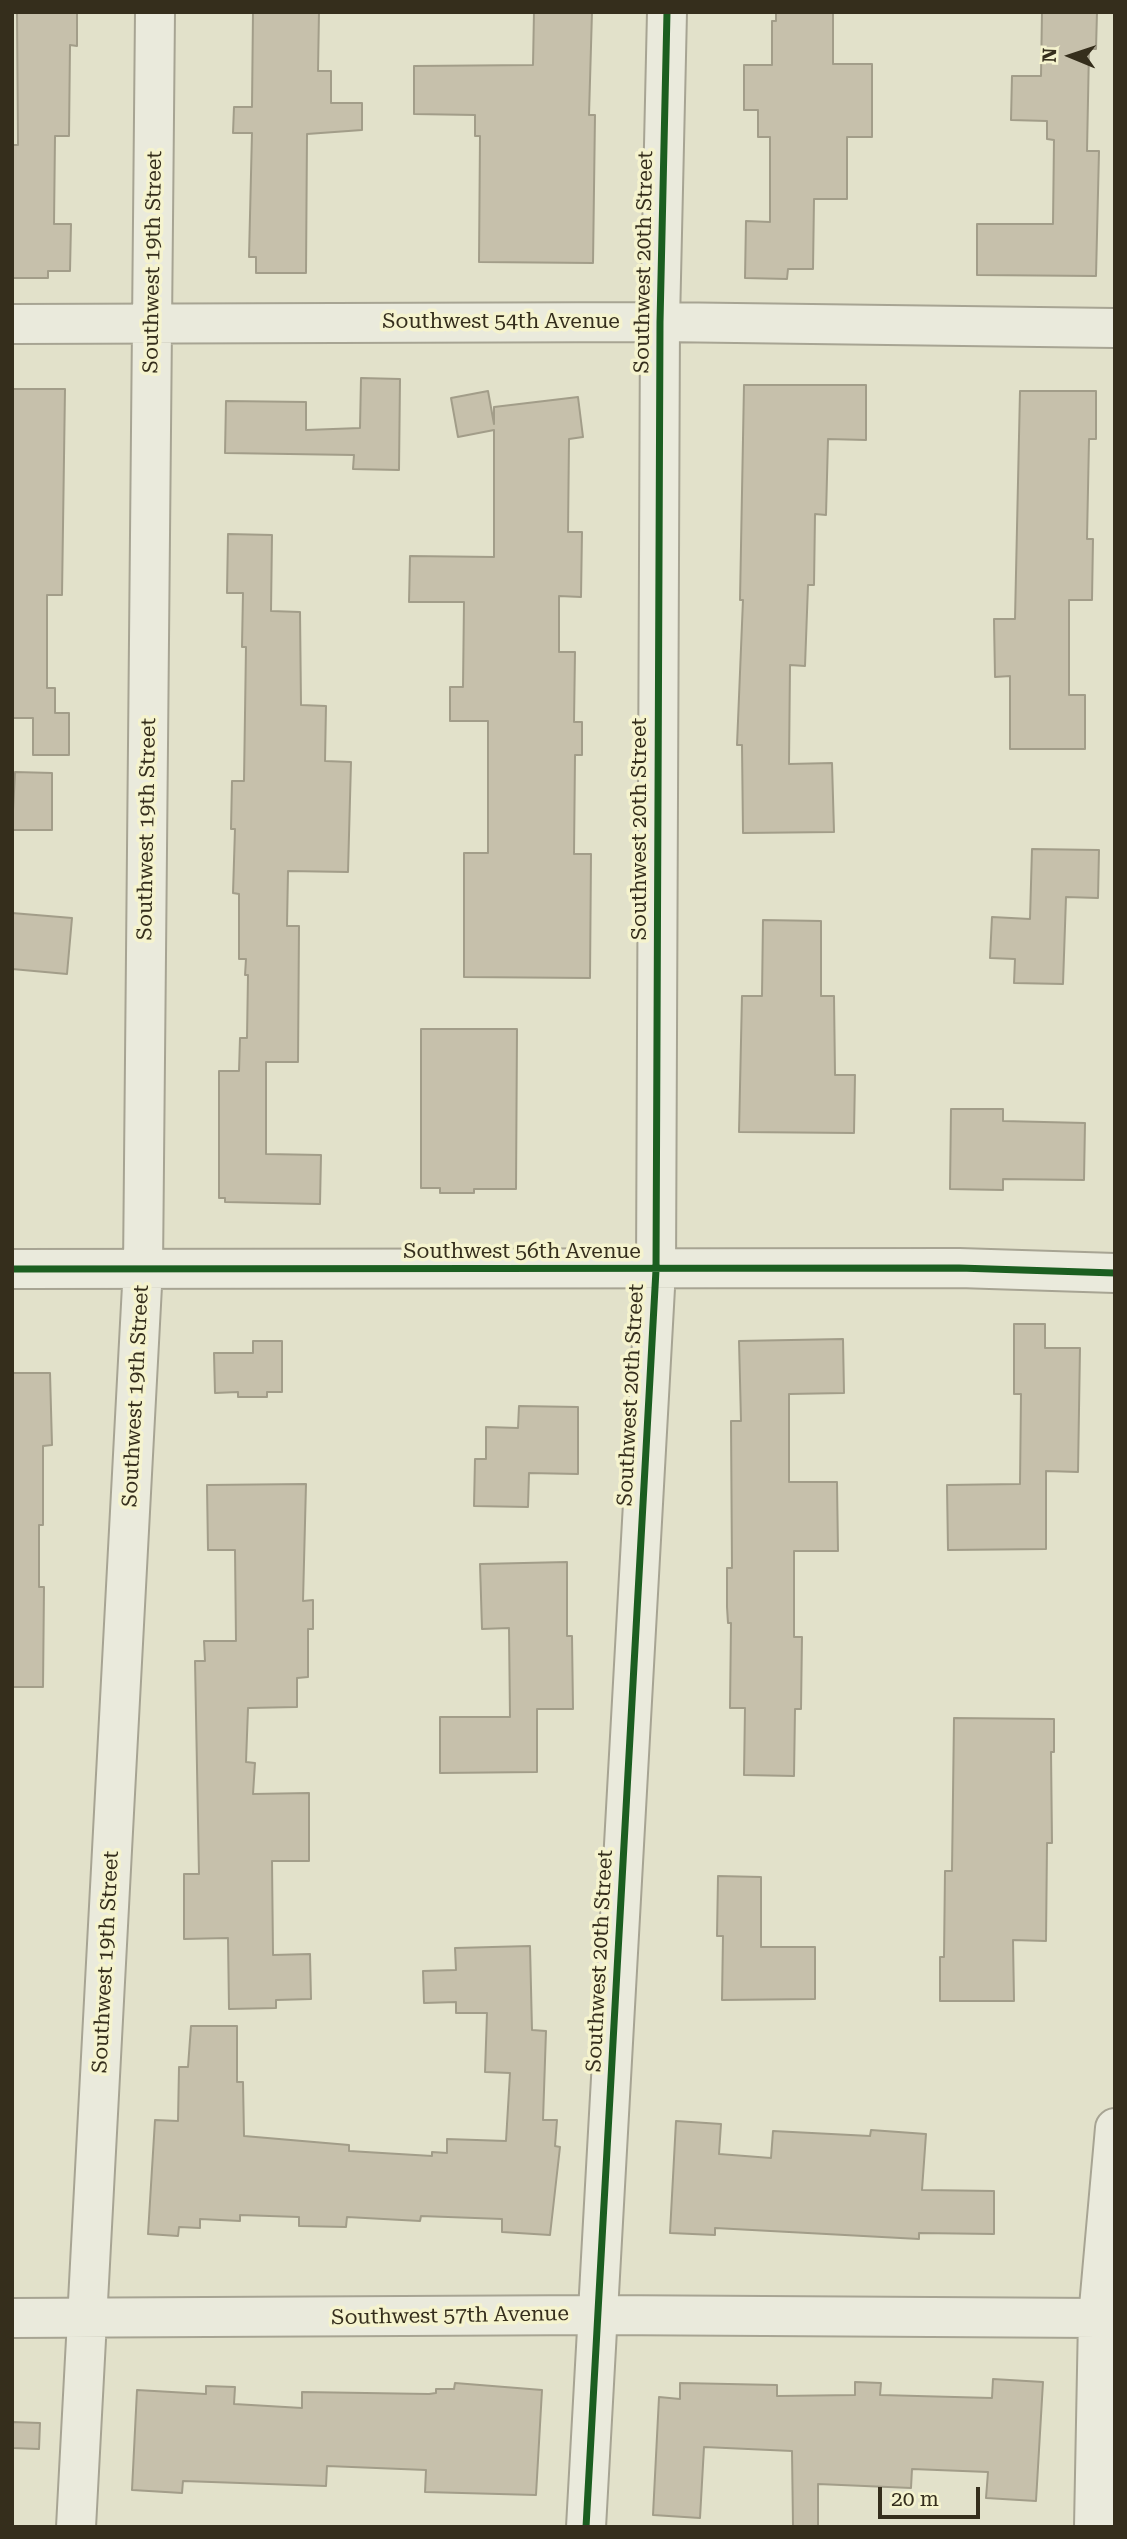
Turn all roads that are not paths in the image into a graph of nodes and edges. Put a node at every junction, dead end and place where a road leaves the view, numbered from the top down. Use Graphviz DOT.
graph roads {
  1 [pos="155,12"];
  2 [pos="667,12"];
  3 [pos="152,321"];
  4 [pos="660,322"];
  5 [pos="12,324"];
  6 [pos="1115,328"];
  7 [pos="143,1267"];
  8 [pos="12,1269"];
  9 [pos="656,1270"];
  10 [pos="1115,1273"];
  11 [pos="1115,2128"];
  12 [pos="598,2315"];
  13 [pos="12,2318"];
  14 [pos="1098,2318"];
  15 [pos="87,2319"];
  16 [pos="76,2527"];
  17 [pos="586,2527"];
  18 [pos="1094,2527"];
  1 -- 3 [label="street, Southwest 19th Street"];
  2 -- 4 [label="street, Southwest 20th Street"];
  3 -- 4 [label="street, Southwest 54th Avenue"];
  3 -- 5 [label="street, Southwest 54th Avenue"];
  3 -- 7 [label="street, Southwest 19th Street"];
  4 -- 6 [label="street, Southwest 54th Avenue"];
  4 -- 9 [label="street, Southwest 20th Street"];
  7 -- 8 [label="street, Southwest 56th Avenue"];
  7 -- 9 [label="street, Southwest 56th Avenue"];
  7 -- 15 [label="street, Southwest 19th Street"];
  9 -- 10 [label="street, Southwest 56th Avenue"];
  9 -- 12 [label="street, Southwest 20th Street"];
  11 -- 14 [label="street"];
  12 -- 14 [label="street, Southwest 57th Avenue"];
  12 -- 15 [label="street, Southwest 57th Avenue"];
  12 -- 17 [label="street, Southwest 20th Street"];
  13 -- 15 [label="street, Southwest 57th Avenue"];
  14 -- 18 [label="street"];
  15 -- 16 [label="street, Southwest 19th Street"];
}
